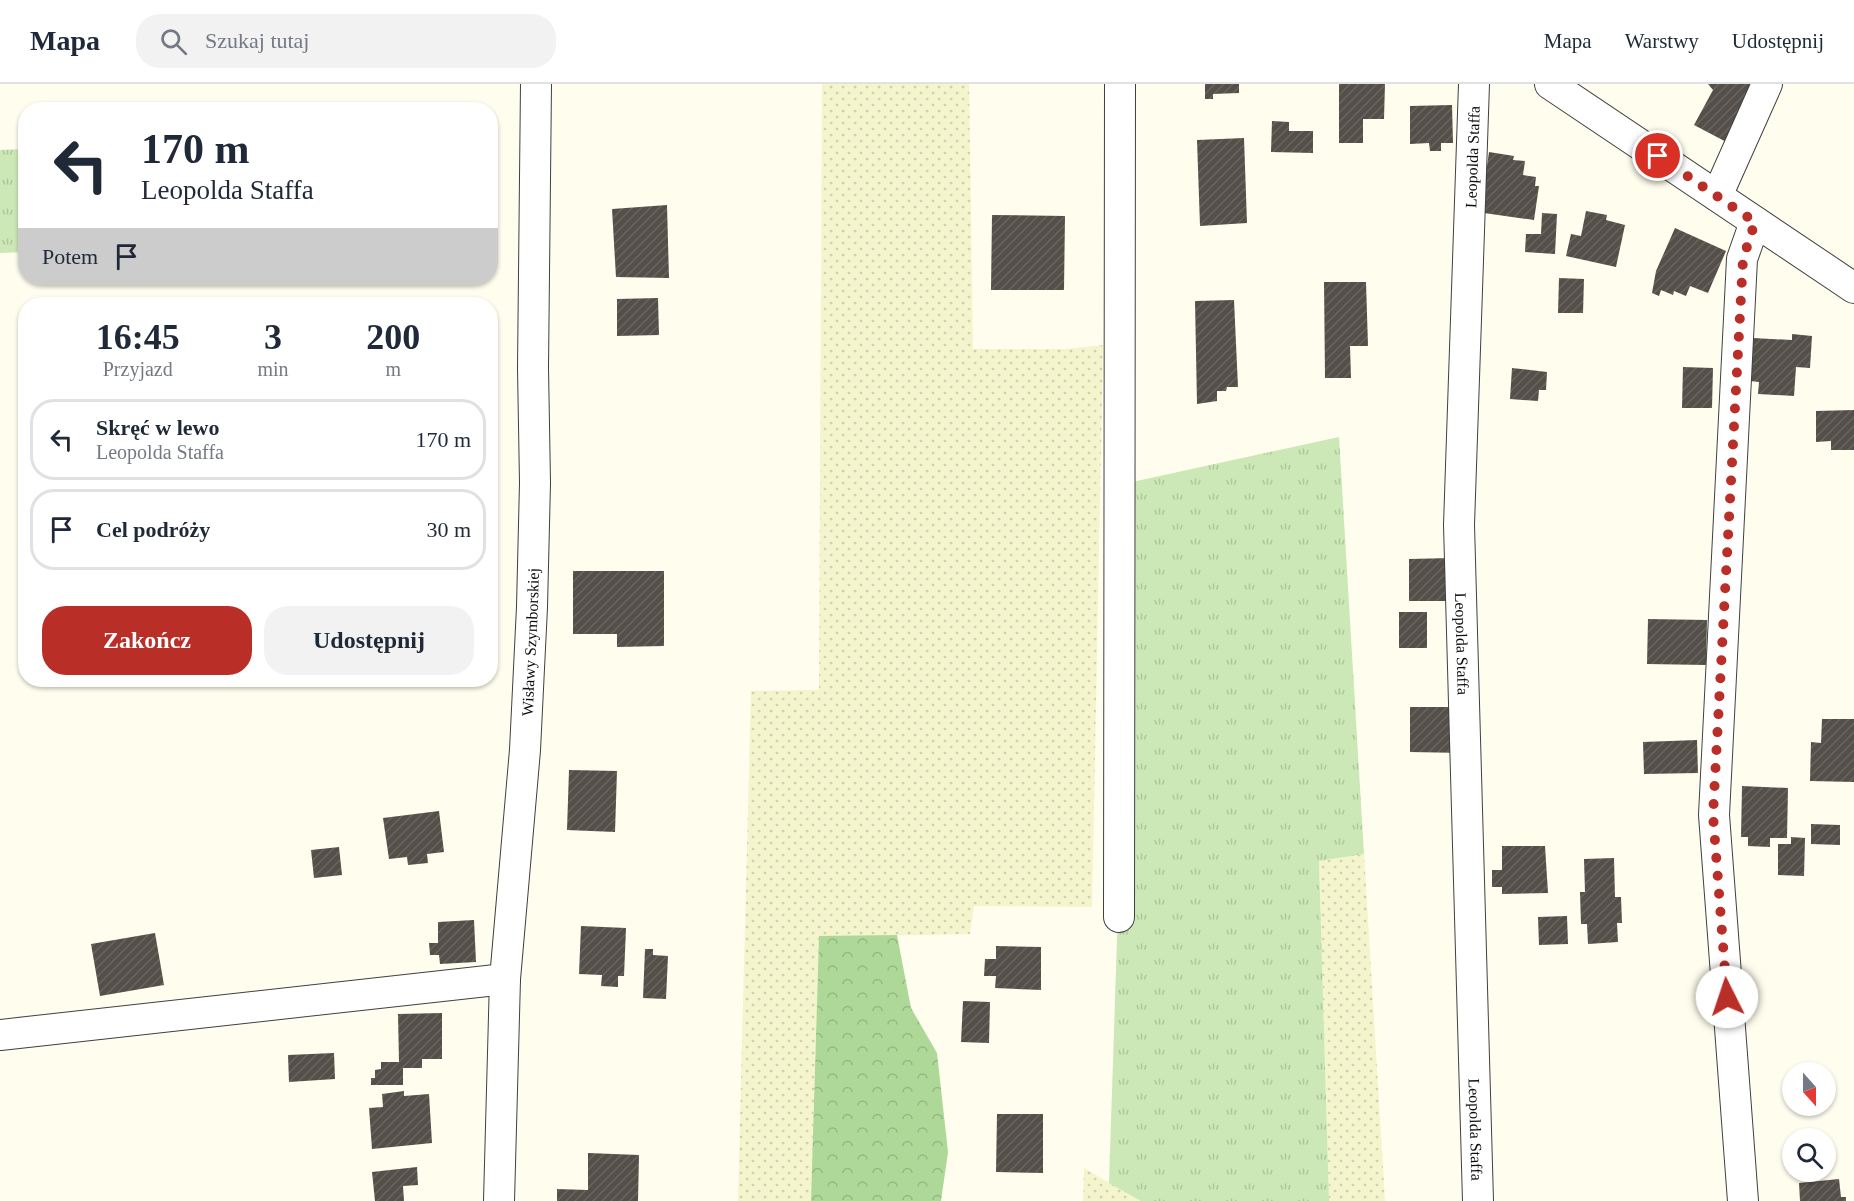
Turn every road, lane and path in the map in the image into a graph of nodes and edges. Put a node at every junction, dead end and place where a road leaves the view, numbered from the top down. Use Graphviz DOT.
graph roads {
  1 [pos="537,84"];
  2 [pos="1120,84"];
  3 [pos="1474,84"];
  4 [pos="1550,84"];
  5 [pos="1767,84"];
  6 [pos="1717,196"];
  7 [pos="1755,222"];
  8 [pos="1854,288"];
  9 [pos="1119,917"];
  10 [pos="505,979"];
  11 [pos="0,1035"];
  12 [pos="499,1201"];
  13 [pos="1478,1201"];
  14 [pos="1743,1201"];
  1 -- 10 [label="street, Wisławy Szymborskiej"];
  2 -- 9 [label="street"];
  3 -- 13 [label="street, Leopolda Staffa"];
  4 -- 6 [label="street"];
  5 -- 6 [label="street"];
  6 -- 7 [label="street"];
  7 -- 8 [label="street"];
  7 -- 14 [label="street"];
  10 -- 11 [label="street"];
  10 -- 12 [label="street, Wisławy Szymborskiej"];
}
